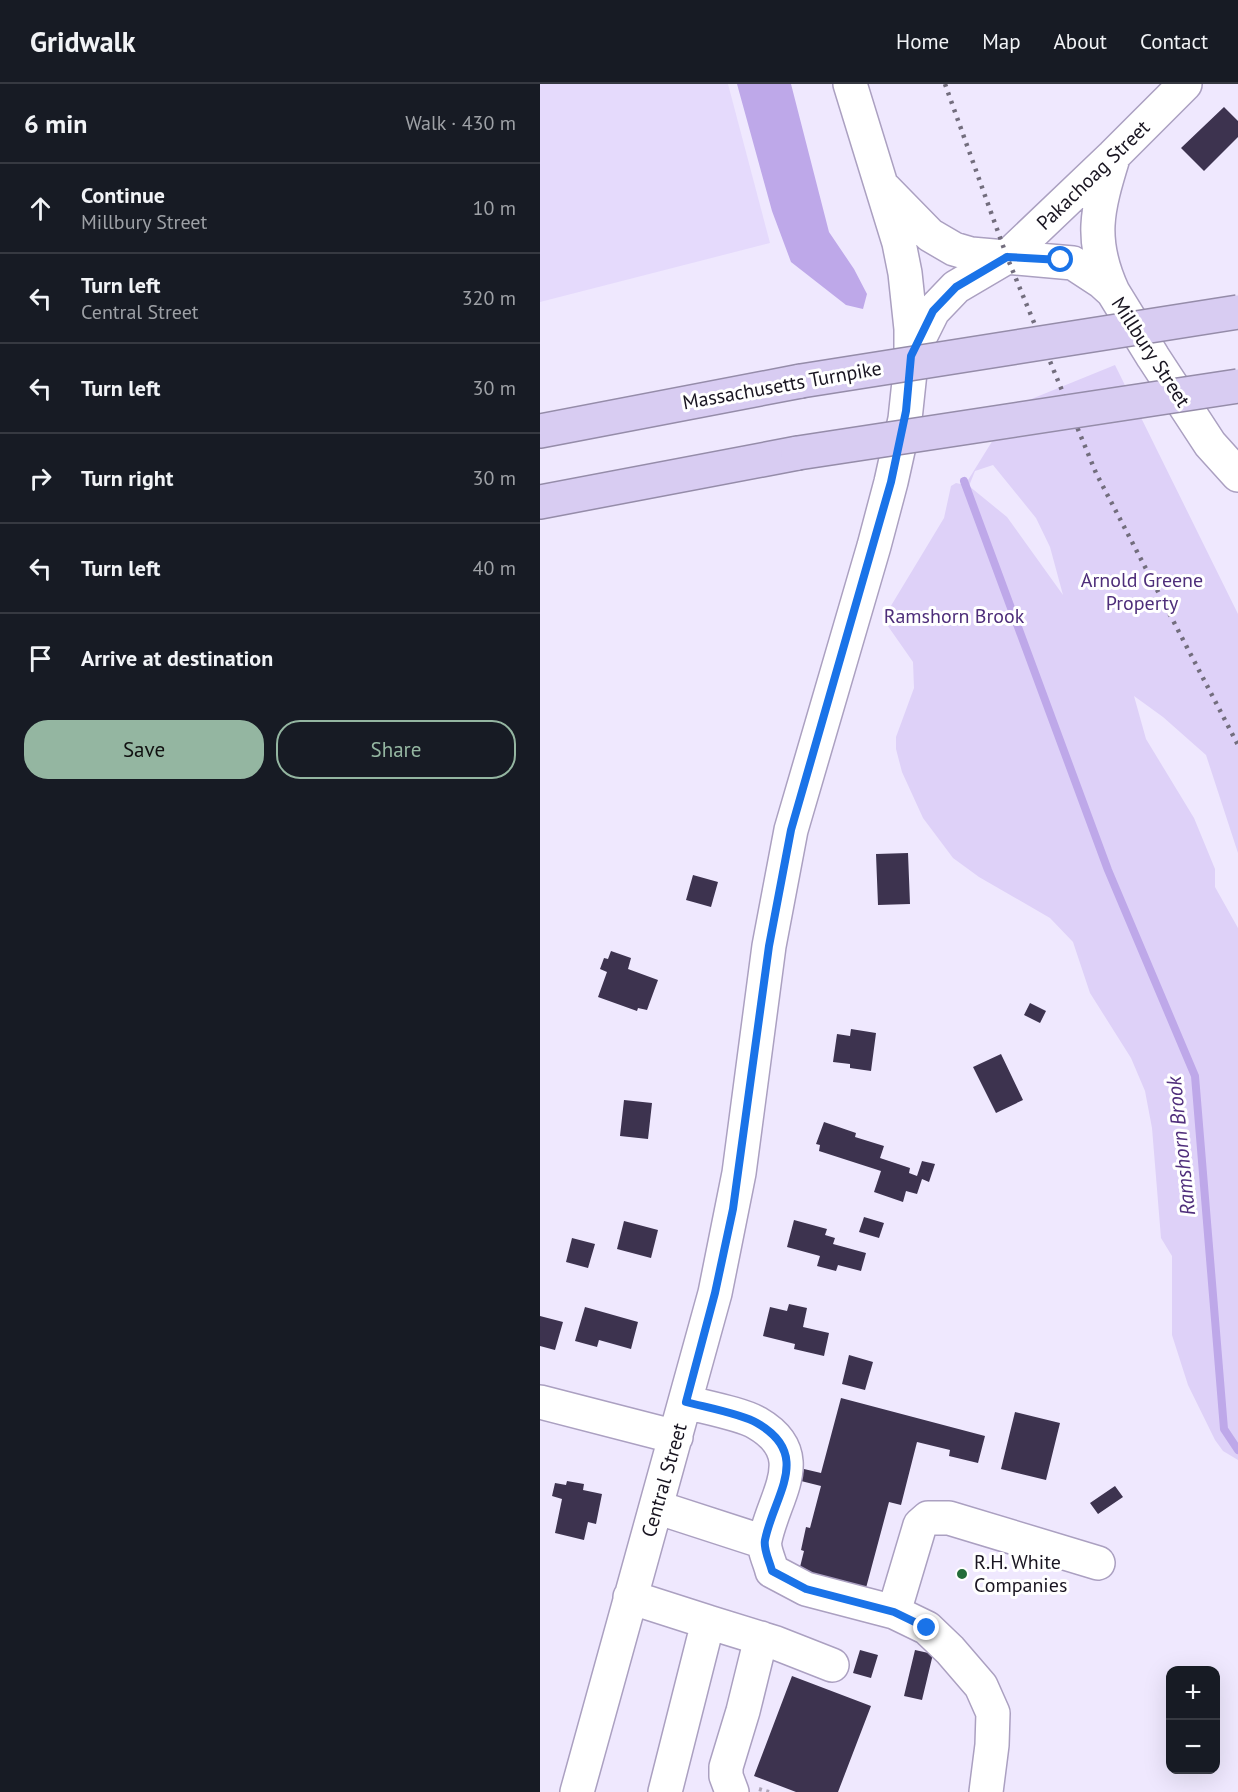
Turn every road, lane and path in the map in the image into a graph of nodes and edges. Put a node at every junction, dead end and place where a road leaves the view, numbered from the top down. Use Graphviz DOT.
graph roads {
  1 [pos="850,84"];
  2 [pos="1185,84"];
  3 [pos="1113,156"];
  4 [pos="880,183"];
  5 [pos="1007,257"];
  6 [pos="1113,292"];
  7 [pos="1238,312"];
  8 [pos="911,356"];
  9 [pos="1238,386"];
  10 [pos="540,430"];
  11 [pos="1238,475"];
  12 [pos="540,502"];
  13 [pos="540,1402"];
  14 [pos="686,1402"];
  15 [pos="676,1437"];
  16 [pos="656,1507"];
  17 [pos="764,1542"];
  18 [pos="1098,1563"];
  19 [pos="630,1597"];
  20 [pos="894,1612"];
  21 [pos="708,1622"];
  22 [pos="761,1638"];
  23 [pos="832,1665"];
  24 [pos="577,1792"];
  25 [pos="664,1792"];
  26 [pos="732,1792"];
  27 [pos="986,1792"];
  1 -- 4 [label="street"];
  2 -- 3 [label="street, Pakachoag Street"];
  3 -- 5 [label="street, Pakachoag Street"];
  3 -- 6 [label="street"];
  4 -- 5 [label="street"];
  4 -- 8 [label="street"];
  5 -- 6 [label="street, Millbury Street"];
  5 -- 8 [label="street, Central Street"];
  6 -- 11 [label="street, Millbury Street"];
  7 -- 10 [label="highway, Massachusetts Turnpike, bridge"];
  8 -- 14 [label="street, Central Street"];
  9 -- 12 [label="highway, bridge"];
  13 -- 15 [label="street"];
  14 -- 15 [label="street, Central Street"];
  14 -- 17 [label="street"];
  15 -- 16 [label="street, Central Street"];
  16 -- 17 [label="street"];
  16 -- 19 [label="street, Central Street"];
  17 -- 20 [label="street"];
  18 -- 20 [label="street"];
  19 -- 21 [label="street"];
  19 -- 24 [label="street, Central Street"];
  20 -- 27 [label="street"];
  21 -- 22 [label="street"];
  21 -- 25 [label="street"];
  22 -- 23 [label="street"];
  22 -- 26 [label="street"];
}
